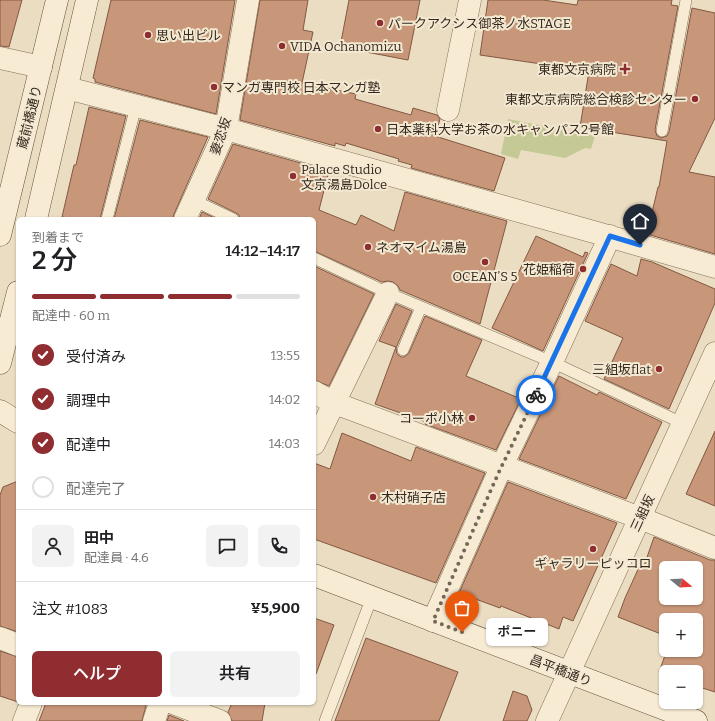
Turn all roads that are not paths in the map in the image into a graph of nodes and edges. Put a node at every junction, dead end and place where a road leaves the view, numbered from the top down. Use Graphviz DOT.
graph roads {
  1 [pos="57,0"];
  2 [pos="87,0"];
  3 [pos="248,0"];
  4 [pos="470,0"];
  5 [pos="686,0"];
  6 [pos="0,58"];
  7 [pos="41,67"];
  8 [pos="67,88"];
  9 [pos="136,106"];
  10 [pos="448,110"];
  11 [pos="226,129"];
  12 [pos="662,131"];
  13 [pos="189,210"];
  14 [pos="36,217"];
  15 [pos="108,217"];
  16 [pos="223,217"];
  17 [pos="2,222"];
  18 [pos="610,236"];
  19 [pos="316,259"];
  20 [pos="715,267"];
  21 [pos="388,293"];
  22 [pos="16,300"];
  23 [pos="421,308"];
  24 [pos="403,350"];
  25 [pos="715,353"];
  26 [pos="552,362"];
  27 [pos="0,363"];
  28 [pos="316,393"];
  29 [pos="334,403"];
  30 [pos="0,411"];
  31 [pos="16,421"];
  32 [pos="684,424"];
  33 [pos="316,440"];
  34 [pos="501,467"];
  35 [pos="640,518"];
  36 [pos="715,548"];
  37 [pos="316,576"];
  38 [pos="372,597"];
  39 [pos="433,621"];
  40 [pos="0,638"];
  41 [pos="16,644"];
  42 [pos="568,673"];
  43 [pos="30,705"];
  44 [pos="159,705"];
  45 [pos="178,705"];
  46 [pos="24,721"];
  47 [pos="154,721"];
  48 [pos="220,721"];
  49 [pos="325,721"];
  50 [pos="547,721"];
  51 [pos="696,721"];
  1 -- 7 [label="street, 蔵前橋通り"];
  2 -- 8 [label="street"];
  3 -- 11 [label="street, 妻恋坂"];
  4 -- 10 [label="street"];
  5 -- 12 [label="lane"];
  6 -- 7 [label="street"];
  7 -- 17 [label="street, 蔵前橋通り"];
  8 -- 9 [label="street"];
  8 -- 14 [label="street"];
  9 -- 11 [label="street"];
  9 -- 15 [label="lane"];
  11 -- 13 [label="street, 妻恋坂"];
  11 -- 18 [label="street"];
  13 -- 16 [label="lane"];
  18 -- 20 [label="street"];
  18 -- 26 [label="street"];
  19 -- 21 [label="lane"];
  21 -- 23 [label="lane"];
  21 -- 29 [label="street"];
  22 -- 27 [label="street"];
  23 -- 24 [label="lane"];
  23 -- 26 [label="lane"];
  25 -- 32 [label="street, 三組坂"];
  26 -- 32 [label="lane"];
  26 -- 34 [label="street"];
  28 -- 29 [label="street"];
  29 -- 33 [label="street"];
  29 -- 34 [label="street"];
  30 -- 31 [label="street"];
  32 -- 35 [label="street, 三組坂"];
  34 -- 35 [label="street"];
  34 -- 39 [label="street"];
  35 -- 36 [label="street"];
  35 -- 42 [label="street, 三組坂"];
  37 -- 38 [label="street, 昌平橋通り"];
  38 -- 39 [label="street, 昌平橋通り"];
  38 -- 49 [label="lane"];
  39 -- 42 [label="street, 昌平橋通り"];
  40 -- 41 [label="street"];
  42 -- 50 [label="street, 三組坂"];
  42 -- 51 [label="street, 昌平橋通り"];
  43 -- 46 [label="street"];
  44 -- 47 [label="street"];
  45 -- 48 [label="street"];
}
